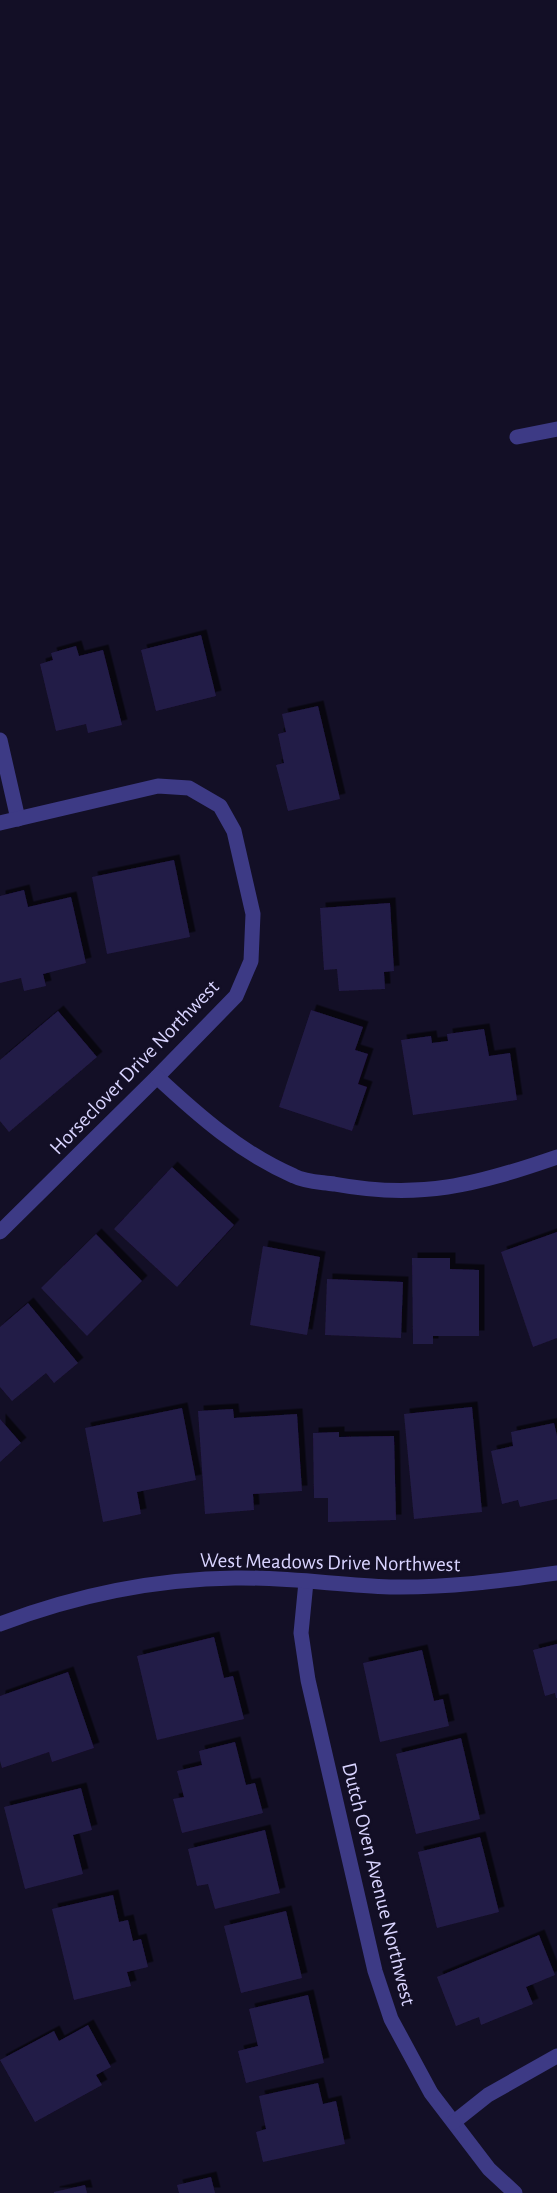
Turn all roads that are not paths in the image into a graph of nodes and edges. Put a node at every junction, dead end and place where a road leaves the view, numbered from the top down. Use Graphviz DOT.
graph roads {
  1 [pos="557,429"];
  2 [pos="517,437"];
  3 [pos="0,740"];
  4 [pos="18,819"];
  5 [pos="0,823"];
  6 [pos="158,1077"];
  7 [pos="557,1157"];
  8 [pos="0,1232"];
  9 [pos="557,1573"];
  10 [pos="306,1582"];
  11 [pos="0,1624"];
  12 [pos="557,2056"];
  13 [pos="454,2121"];
  14 [pos="515,2193"];
  1 -- 2 [label="street"];
  3 -- 4 [label="street"];
  4 -- 5 [label="street"];
  4 -- 6 [label="street, Horseclover Drive Northwest"];
  6 -- 7 [label="street"];
  6 -- 8 [label="street, Horseclover Drive Northwest"];
  9 -- 10 [label="street, West Meadows Drive Northwest"];
  10 -- 11 [label="street, West Meadows Drive Northwest"];
  10 -- 13 [label="street, Dutch Oven Avenue Northwest"];
  12 -- 13 [label="street"];
  13 -- 14 [label="street, Dutch Oven Avenue Northwest"];
}
